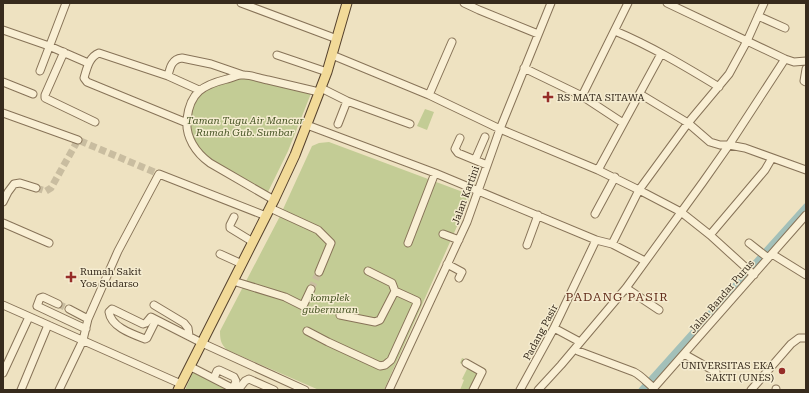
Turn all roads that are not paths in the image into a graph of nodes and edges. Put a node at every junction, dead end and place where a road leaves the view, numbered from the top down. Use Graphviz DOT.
graph roads {
  1 [pos="241,3"];
  2 [pos="347,3"];
  3 [pos="464,3"];
  4 [pos="551,3"];
  5 [pos="628,3"];
  6 [pos="667,3"];
  7 [pos="764,3"];
  8 [pos="63,4"];
  9 [pos="758,16"];
  10 [pos="785,28"];
  11 [pos="3,32"];
  12 [pos="615,32"];
  13 [pos="538,34"];
  14 [pos="337,39"];
  15 [pos="747,41"];
  16 [pos="452,42"];
  17 [pos="49,46"];
  18 [pos="64,52"];
  19 [pos="661,54"];
  20 [pos="277,55"];
  21 [pos="332,55"];
  22 [pos="785,59"];
  23 [pos="806,61"];
  24 [pos="88,63"];
  25 [pos="524,68"];
  26 [pos="806,69"];
  27 [pos="40,71"];
  28 [pos="327,72"];
  29 [pos="244,75"];
  30 [pos="168,76"];
  31 [pos="3,82"];
  32 [pos="806,82"];
  33 [pos="719,87"];
  34 [pos="199,90"];
  35 [pos="320,90"];
  36 [pos="33,94"];
  37 [pos="640,94"];
  38 [pos="429,95"];
  39 [pos="582,96"];
  40 [pos="347,101"];
  41 [pos="3,113"];
  42 [pos="95,122"];
  43 [pos="187,123"];
  44 [pos="623,123"];
  45 [pos="688,123"];
  46 [pos="338,124"];
  47 [pos="410,124"];
  48 [pos="307,125"];
  49 [pos="500,129"];
  50 [pos="485,136"];
  51 [pos="460,138"];
  52 [pos="78,140"];
  53 [pos="729,145"];
  54 [pos="772,158"];
  55 [pos="475,160"];
  56 [pos="487,165"];
  57 [pos="598,170"];
  58 [pos="806,170"];
  59 [pos="435,173"];
  60 [pos="614,177"];
  61 [pos="36,188"];
  62 [pos="478,190"];
  63 [pos="639,190"];
  64 [pos="5,191"];
  65 [pos="3,202"];
  66 [pos="270,208"];
  67 [pos="681,212"];
  68 [pos="595,214"];
  69 [pos="538,215"];
  70 [pos="806,215"];
  71 [pos="234,217"];
  72 [pos="3,222"];
  73 [pos="443,234"];
  74 [pos="710,235"];
  75 [pos="459,240"];
  76 [pos="596,240"];
  77 [pos="253,242"];
  78 [pos="49,243"];
  79 [pos="408,243"];
  80 [pos="749,243"];
  81 [pos="612,244"];
  82 [pos="526,245"];
  83 [pos="220,254"];
  84 [pos="766,255"];
  85 [pos="645,261"];
  86 [pos="242,264"];
  87 [pos="447,264"];
  88 [pos="368,271"];
  89 [pos="750,271"];
  90 [pos="319,272"];
  91 [pos="806,275"];
  92 [pos="459,278"];
  93 [pos="233,281"];
  94 [pos="626,288"];
  95 [pos="311,289"];
  96 [pos="395,291"];
  97 [pos="58,304"];
  98 [pos="3,305"];
  99 [pos="154,305"];
  100 [pos="416,306"];
  101 [pos="69,309"];
  102 [pos="659,310"];
  103 [pos="426,311"];
  104 [pos="340,315"];
  105 [pos="30,317"];
  106 [pos="88,319"];
  107 [pos="156,320"];
  108 [pos="48,325"];
  109 [pos="554,328"];
  110 [pos="86,329"];
  111 [pos="307,331"];
  112 [pos="190,336"];
  113 [pos="806,338"];
  114 [pos="83,340"];
  115 [pos="580,342"];
  116 [pos="202,343"];
  117 [pos="578,351"];
  118 [pos="684,354"];
  119 [pos="466,363"];
  120 [pos="190,367"];
  121 [pos="716,372"];
  122 [pos="3,373"];
  123 [pos="214,378"];
  124 [pos="179,387"];
  125 [pos="651,387"];
  126 [pos="521,388"];
  127 [pos="22,390"];
  128 [pos="59,390"];
  129 [pos="236,390"];
  130 [pos="274,390"];
  131 [pos="305,390"];
  132 [pos="389,390"];
  133 [pos="473,390"];
  134 [pos="530,390"];
  135 [pos="538,390"];
  136 [pos="751,390"];
  1 -- 14 [label="street"];
  2 -- 14 [label="main road"];
  3 -- 13 [label="street"];
  4 -- 13 [label="street, Jalan Kartini"];
  5 -- 12 [label="street"];
  6 -- 15 [label="street"];
  7 -- 9 [label="street"];
  8 -- 17 [label="street"];
  9 -- 10 [label="street"];
  9 -- 15 [label="street"];
  11 -- 17 [label="street"];
  12 -- 19 [label="street"];
  12 -- 39 [label="street"];
  13 -- 25 [label="street, Jalan Kartini"];
  14 -- 21 [label="main road"];
  15 -- 22 [label="street"];
  15 -- 33 [label="street"];
  16 -- 38 [label="street"];
  17 -- 18 [label="street"];
  17 -- 27 [label="street"];
  18 -- 24 [label="street"];
  18 -- 42 [label="street"];
  19 -- 33 [label="street"];
  19 -- 37 [label="street"];
  20 -- 28 [label="street"];
  21 -- 28 [label="main road"];
  21 -- 38 [label="street"];
  22 -- 23 [label="street"];
  22 -- 53 [label="street"];
  24 -- 30 [label="street"];
  24 -- 43 [label="street"];
  25 -- 39 [label="street"];
  25 -- 49 [label="street, Jalan Kartini"];
  26 -- 32 [label="street"];
  28 -- 35 [label="main road"];
  29 -- 30 [label="street"];
  29 -- 34 [label="street"];
  29 -- 35 [label="street"];
  30 -- 34 [label="street"];
  31 -- 36 [label="street"];
  33 -- 45 [label="street"];
  34 -- 43 [label="street"];
  35 -- 40 [label="street"];
  35 -- 48 [label="main road"];
  37 -- 44 [label="street"];
  37 -- 45 [label="street"];
  38 -- 49 [label="street"];
  39 -- 44 [label="street"];
  40 -- 46 [label="street"];
  40 -- 47 [label="street"];
  41 -- 52 [label="street"];
  43 -- 66 [label="street"];
  44 -- 57 [label="street"];
  45 -- 53 [label="street"];
  45 -- 63 [label="street"];
  48 -- 59 [label="street"];
  48 -- 66 [label="main road"];
  49 -- 56 [label="street, Jalan Kartini"];
  49 -- 57 [label="street"];
  50 -- 55 [label="street"];
  51 -- 55 [label="street"];
  53 -- 54 [label="street"];
  53 -- 67 [label="street"];
  54 -- 58 [label="street"];
  54 -- 74 [label="street"];
  55 -- 56 [label="street"];
  56 -- 62 [label="street, Jalan Kartini"];
  57 -- 60 [label="street"];
  59 -- 62 [label="street"];
  59 -- 79 [label="street"];
  60 -- 63 [label="street"];
  60 -- 68 [label="street"];
  61 -- 64 [label="street"];
  62 -- 69 [label="street"];
  62 -- 75 [label="street, Jalan Kartini"];
  63 -- 67 [label="street"];
  63 -- 81 [label="street"];
  64 -- 65 [label="street"];
  66 -- 77 [label="main road"];
  66 -- 90 [label="street"];
  66 -- 106 [label="street"];
  67 -- 74 [label="street"];
  67 -- 85 [label="street"];
  69 -- 76 [label="street"];
  69 -- 82 [label="street"];
  70 -- 84 [label="street, Jalan Bandar Purus"];
  71 -- 77 [label="street"];
  72 -- 78 [label="street"];
  73 -- 75 [label="street"];
  74 -- 89 [label="street"];
  75 -- 87 [label="street, Jalan Kartini"];
  76 -- 81 [label="street"];
  76 -- 109 [label="street, Padang Pasir"];
  77 -- 86 [label="main road"];
  80 -- 84 [label="street"];
  81 -- 85 [label="street"];
  83 -- 86 [label="street"];
  84 -- 89 [label="street, Jalan Bandar Purus"];
  84 -- 91 [label="street"];
  85 -- 94 [label="street"];
  86 -- 93 [label="main road"];
  87 -- 92 [label="street"];
  87 -- 103 [label="street, Jalan Kartini"];
  88 -- 96 [label="street"];
  89 -- 118 [label="street, Jalan Bandar Purus"];
  93 -- 95 [label="street"];
  93 -- 116 [label="main road"];
  94 -- 102 [label="street"];
  94 -- 115 [label="street"];
  96 -- 100 [label="street"];
  96 -- 104 [label="street"];
  97 -- 110 [label="street"];
  98 -- 105 [label="street"];
  99 -- 112 [label="street"];
  100 -- 103 [label="street"];
  100 -- 111 [label="street"];
  101 -- 106 [label="street"];
  103 -- 132 [label="street, Jalan Kartini"];
  105 -- 108 [label="street"];
  105 -- 122 [label="street"];
  106 -- 110 [label="street"];
  107 -- 107 [label="street"];
  107 -- 112 [label="street"];
  108 -- 114 [label="street"];
  108 -- 127 [label="street"];
  109 -- 115 [label="street"];
  109 -- 126 [label="street, Padang Pasir"];
  110 -- 114 [label="street"];
  112 -- 116 [label="street"];
  113 -- 136 [label="street"];
  114 -- 124 [label="street"];
  114 -- 128 [label="street"];
  115 -- 135 [label="street"];
  116 -- 120 [label="main road"];
  116 -- 131 [label="street"];
  117 -- 125 [label="street"];
  118 -- 121 [label="street"];
  118 -- 125 [label="street, Jalan Bandar Purus"];
  119 -- 133 [label="street"];
  120 -- 123 [label="street"];
  120 -- 124 [label="main road"];
  123 -- 129 [label="street"];
  123 -- 129 [label="street"];
  126 -- 134 [label="street"];
  129 -- 130 [label="street"];
}
